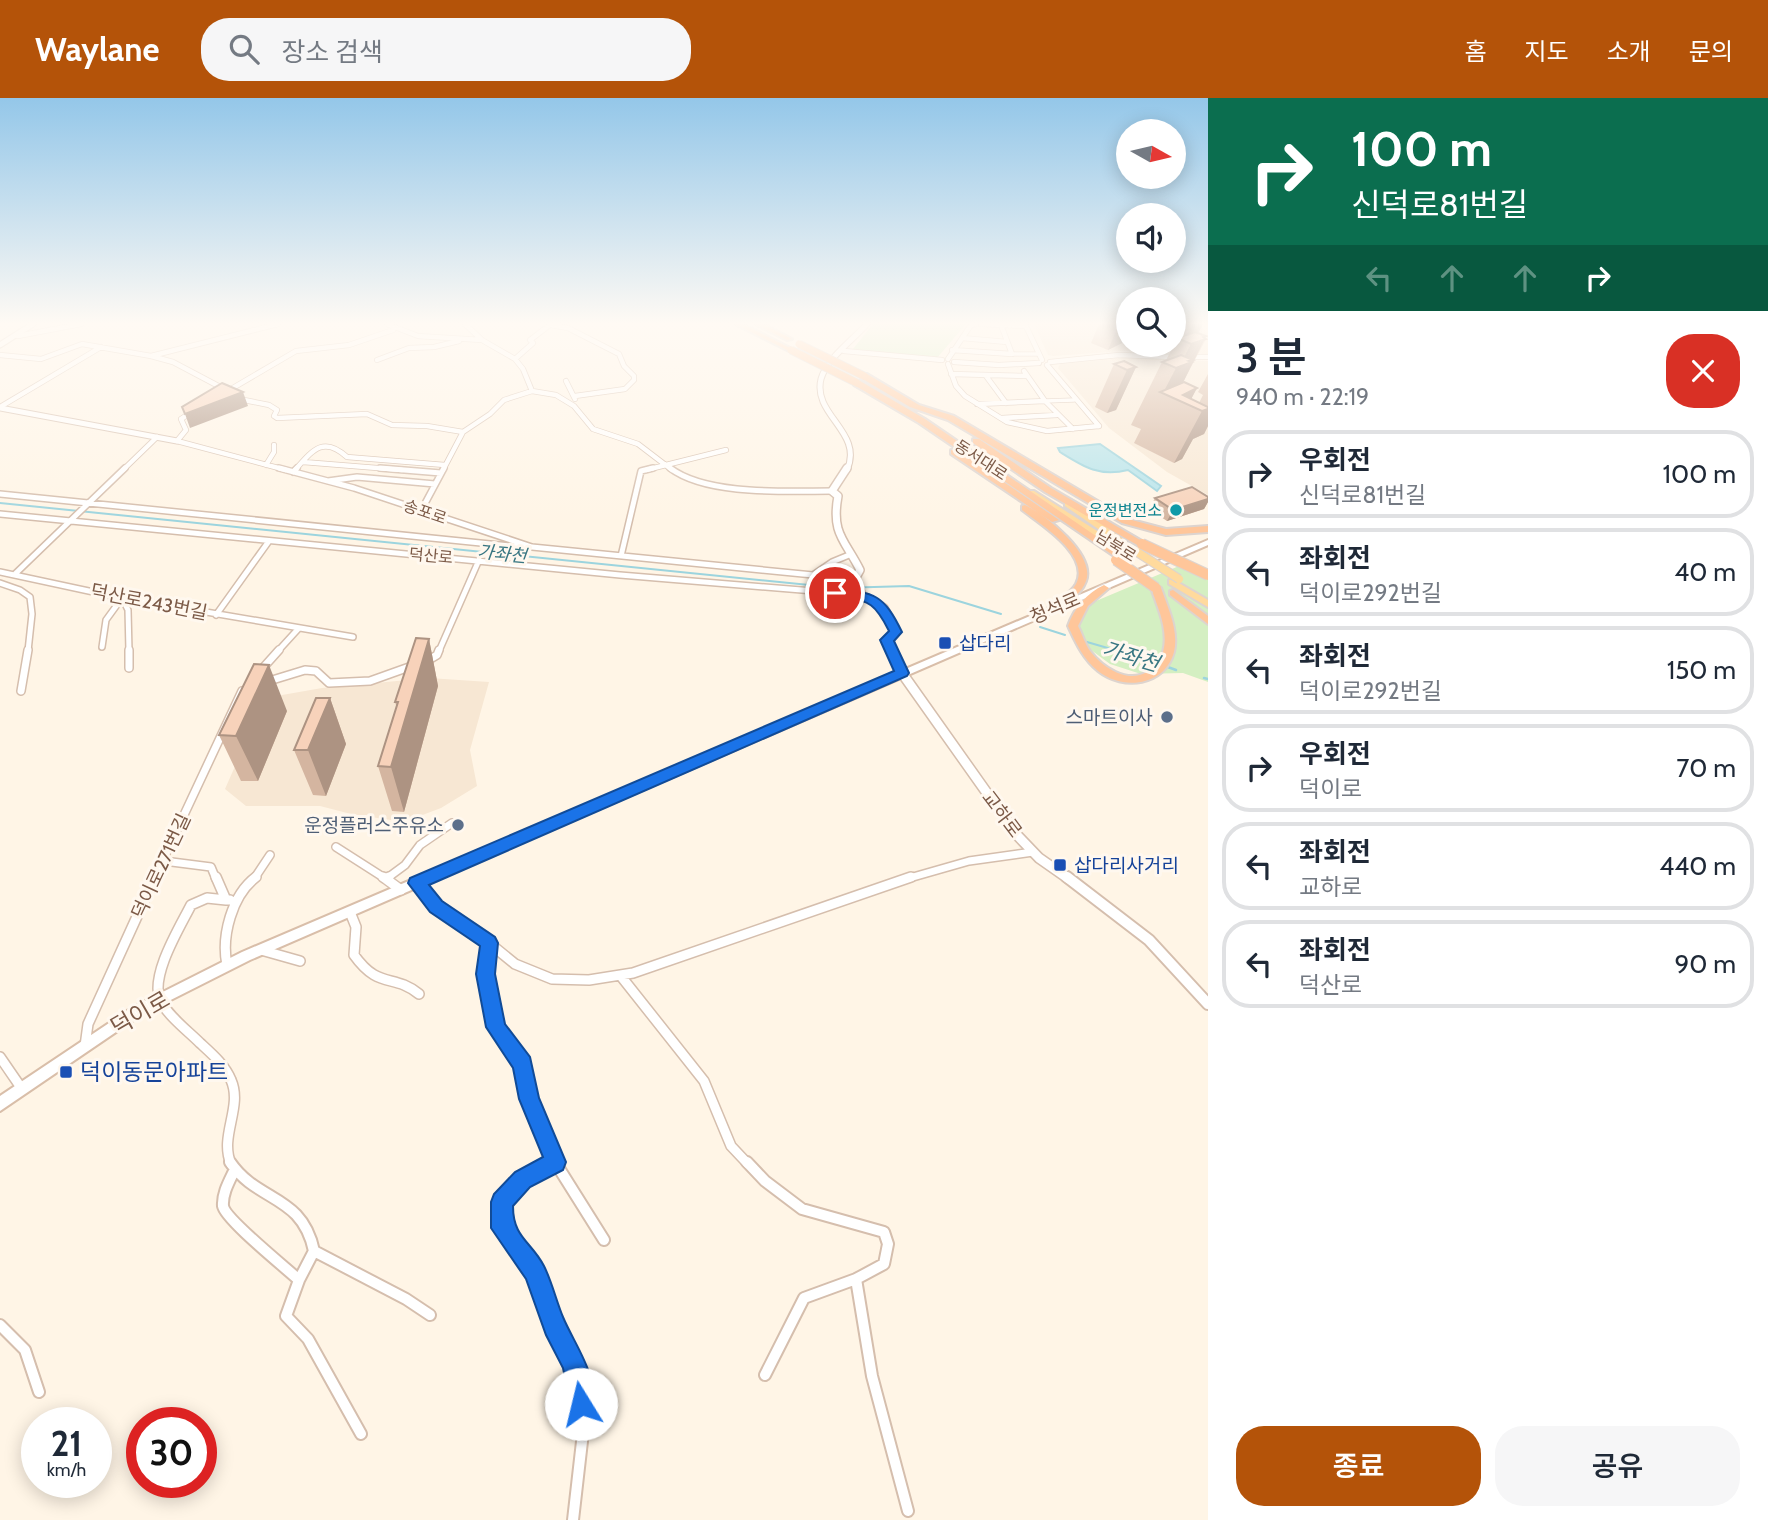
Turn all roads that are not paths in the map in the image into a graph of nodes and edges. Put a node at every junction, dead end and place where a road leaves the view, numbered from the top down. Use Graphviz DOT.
graph roads {
  1 [pos="29,390"];
  2 [pos="572,390"];
  3 [pos="615,390"];
  4 [pos="821,390"];
  5 [pos="868,390"];
  6 [pos="876,390"];
  7 [pos="882,390"];
  8 [pos="958,390"];
  9 [pos="997,390"];
  10 [pos="1037,390"];
  11 [pos="1067,390"];
  12 [pos="227,391"];
  13 [pos="532,391"];
  14 [pos="575,396"];
  15 [pos="215,398"];
  16 [pos="1074,400"];
  17 [pos="1045,401"];
  18 [pos="1006,403"];
  19 [pos="977,404"];
  20 [pos="204,405"];
  21 [pos="913,405"];
  22 [pos="574,406"];
  23 [pos="0,408"];
  24 [pos="1057,415"];
  25 [pos="1000,418"];
  26 [pos="1073,429"];
  27 [pos="463,432"];
  28 [pos="157,437"];
  29 [pos="177,441"];
  30 [pos="274,445"];
  31 [pos="726,450"];
  32 [pos="968,461"];
  33 [pos="303,462"];
  34 [pos="266,465"];
  35 [pos="445,465"];
  36 [pos="668,465"];
  37 [pos="293,472"];
  38 [pos="441,473"];
  39 [pos="327,481"];
  40 [pos="435,484"];
  41 [pos="832,491"];
  42 [pos="0,494"];
  43 [pos="87,503"];
  44 [pos="421,510"];
  45 [pos="0,514"];
  46 [pos="69,519"];
  47 [pos="1208,529"];
  48 [pos="270,541"];
  49 [pos="1208,542"];
  50 [pos="532,547"];
  51 [pos="1130,554"];
  52 [pos="849,555"];
  53 [pos="621,556"];
  54 [pos="478,560"];
  55 [pos="0,572"];
  56 [pos="15,574"];
  57 [pos="1208,575"];
  58 [pos="0,583"];
  59 [pos="1167,583"];
  60 [pos="1104,587"];
  61 [pos="859,589"];
  62 [pos="1208,597"];
  63 [pos="122,598"];
  64 [pos="1208,604"];
  65 [pos="1058,607"];
  66 [pos="216,615"];
  67 [pos="1208,621"];
  68 [pos="1194,624"];
  69 [pos="299,628"];
  70 [pos="353,637"];
  71 [pos="102,647"];
  72 [pos="129,668"];
  73 [pos="902,673"];
  74 [pos="1167,680"];
  75 [pos="244,688"];
  76 [pos="21,691"];
  77 [pos="452,823"];
  78 [pos="336,847"];
  79 [pos="1033,852"];
  80 [pos="270,855"];
  81 [pos="164,861"];
  82 [pos="386,879"];
  83 [pos="416,883"];
  84 [pos="401,890"];
  85 [pos="226,900"];
  86 [pos="237,901"];
  87 [pos="351,912"];
  88 [pos="489,943"];
  89 [pos="260,950"];
  90 [pos="300,961"];
  91 [pos="228,965"];
  92 [pos="620,975"];
  93 [pos="419,994"];
  94 [pos="160,999"];
  95 [pos="1208,1003"];
  96 [pos="85,1046"];
  97 [pos="0,1057"];
  98 [pos="22,1089"];
  99 [pos="0,1104"];
  100 [pos="555,1162"];
  101 [pos="235,1169"];
  102 [pos="604,1240"];
  103 [pos="314,1251"];
  104 [pos="856,1279"];
  105 [pos="299,1280"];
  106 [pos="430,1315"];
  107 [pos="0,1325"];
  108 [pos="765,1375"];
  109 [pos="39,1392"];
  110 [pos="360,1434"];
  111 [pos="908,1511"];
  112 [pos="573,1520"];
  1 -- 23 [label="street"];
  2 -- 14 [label="street"];
  3 -- 14 [label="street"];
  4 -- 41 [label="street"];
  5 -- 32 [label="highway"];
  6 -- 51 [label="highway, 동서대로"];
  7 -- 21 [label="highway, 동서대로"];
  8 -- 19 [label="street"];
  9 -- 18 [label="street"];
  10 -- 17 [label="street"];
  11 -- 16 [label="street"];
  12 -- 15 [label="street"];
  12 -- 27 [label="street"];
  13 -- 22 [label="street"];
  13 -- 27 [label="street"];
  14 -- 22 [label="street"];
  16 -- 17 [label="street"];
  16 -- 26 [label="street"];
  17 -- 18 [label="street"];
  17 -- 24 [label="street"];
  18 -- 19 [label="street"];
  19 -- 25 [label="street"];
  20 -- 29 [label="street"];
  21 -- 47 [label="highway"];
  21 -- 51 [label="highway, 동서대로"];
  22 -- 36 [label="street"];
  23 -- 28 [label="street, 송포로"];
  24 -- 25 [label="street"];
  24 -- 26 [label="street"];
  25 -- 26 [label="street"];
  27 -- 35 [label="street"];
  28 -- 29 [label="street, 송포로"];
  28 -- 43 [label="street"];
  29 -- 34 [label="street, 송포로"];
  30 -- 34 [label="street"];
  31 -- 36 [label="street"];
  32 -- 51 [label="highway"];
  32 -- 65 [label="highway"];
  33 -- 35 [label="street"];
  33 -- 37 [label="street"];
  33 -- 38 [label="street"];
  34 -- 37 [label="street, 송포로"];
  35 -- 38 [label="street"];
  36 -- 41 [label="street"];
  36 -- 53 [label="street"];
  37 -- 39 [label="street, 송포로"];
  38 -- 40 [label="street"];
  39 -- 40 [label="street"];
  39 -- 44 [label="street, 송포로"];
  40 -- 44 [label="street"];
  41 -- 52 [label="street"];
  42 -- 43 [label="street, 덕산로"];
  43 -- 46 [label="street"];
  43 -- 50 [label="street, 덕산로"];
  44 -- 50 [label="street, 송포로"];
  45 -- 46 [label="street, 덕산로"];
  46 -- 48 [label="street, 덕산로"];
  46 -- 56 [label="street"];
  48 -- 54 [label="street, 덕산로"];
  48 -- 66 [label="street"];
  49 -- 60 [label="main road, 청석로"];
  50 -- 53 [label="street, 송포로"];
  51 -- 57 [label="highway, 동서대로, bridge"];
  51 -- 59 [label="highway, bridge"];
  51 -- 59 [label="main road, 남북로"];
  52 -- 53 [label="street, 송포로"];
  52 -- 61 [label="street"];
  54 -- 61 [label="street, 덕산로"];
  54 -- 69 [label="street"];
  55 -- 56 [label="street, 덕산로243번길"];
  56 -- 63 [label="street, 덕산로243번길"];
  58 -- 76 [label="street"];
  59 -- 62 [label="main road, 남북로"];
  59 -- 64 [label="main road, 남북로"];
  59 -- 67 [label="highway"];
  59 -- 68 [label="highway"];
  60 -- 65 [label="main road, 청석로"];
  60 -- 74 [label="highway"];
  61 -- 73 [label="street, 교하로"];
  63 -- 66 [label="street, 덕산로243번길"];
  63 -- 71 [label="street"];
  63 -- 72 [label="street"];
  65 -- 73 [label="main road, 청석로"];
  66 -- 69 [label="street, 덕산로243번길"];
  69 -- 70 [label="street, 덕산로243번길"];
  73 -- 79 [label="street, 교하로"];
  73 -- 83 [label="main road, 덕이로"];
  75 -- 81 [label="street, 덕이로271번길"];
  77 -- 82 [label="street"];
  78 -- 82 [label="street"];
  79 -- 92 [label="street"];
  79 -- 95 [label="street, 교하로"];
  80 -- 86 [label="street"];
  81 -- 85 [label="street"];
  81 -- 96 [label="street, 덕이로271번길"];
  82 -- 84 [label="street"];
  83 -- 84 [label="main road, 덕이로"];
  83 -- 88 [label="street"];
  84 -- 87 [label="main road, 덕이로"];
  85 -- 86 [label="street"];
  85 -- 94 [label="street"];
  86 -- 91 [label="street"];
  87 -- 89 [label="main road, 덕이로"];
  87 -- 93 [label="street"];
  88 -- 92 [label="street"];
  88 -- 100 [label="street"];
  89 -- 90 [label="street"];
  89 -- 91 [label="main road, 덕이로"];
  91 -- 94 [label="main road, 덕이로"];
  92 -- 104 [label="street"];
  94 -- 96 [label="main road, 덕이로"];
  94 -- 101 [label="street"];
  96 -- 98 [label="main road, 덕이로"];
  97 -- 98 [label="street"];
  98 -- 99 [label="main road, 덕이로"];
  100 -- 102 [label="street"];
  100 -- 112 [label="street"];
  101 -- 103 [label="street"];
  101 -- 105 [label="street"];
  103 -- 105 [label="street"];
  103 -- 106 [label="street"];
  104 -- 108 [label="street"];
  104 -- 111 [label="street"];
  105 -- 110 [label="street"];
  107 -- 109 [label="street"];
}
